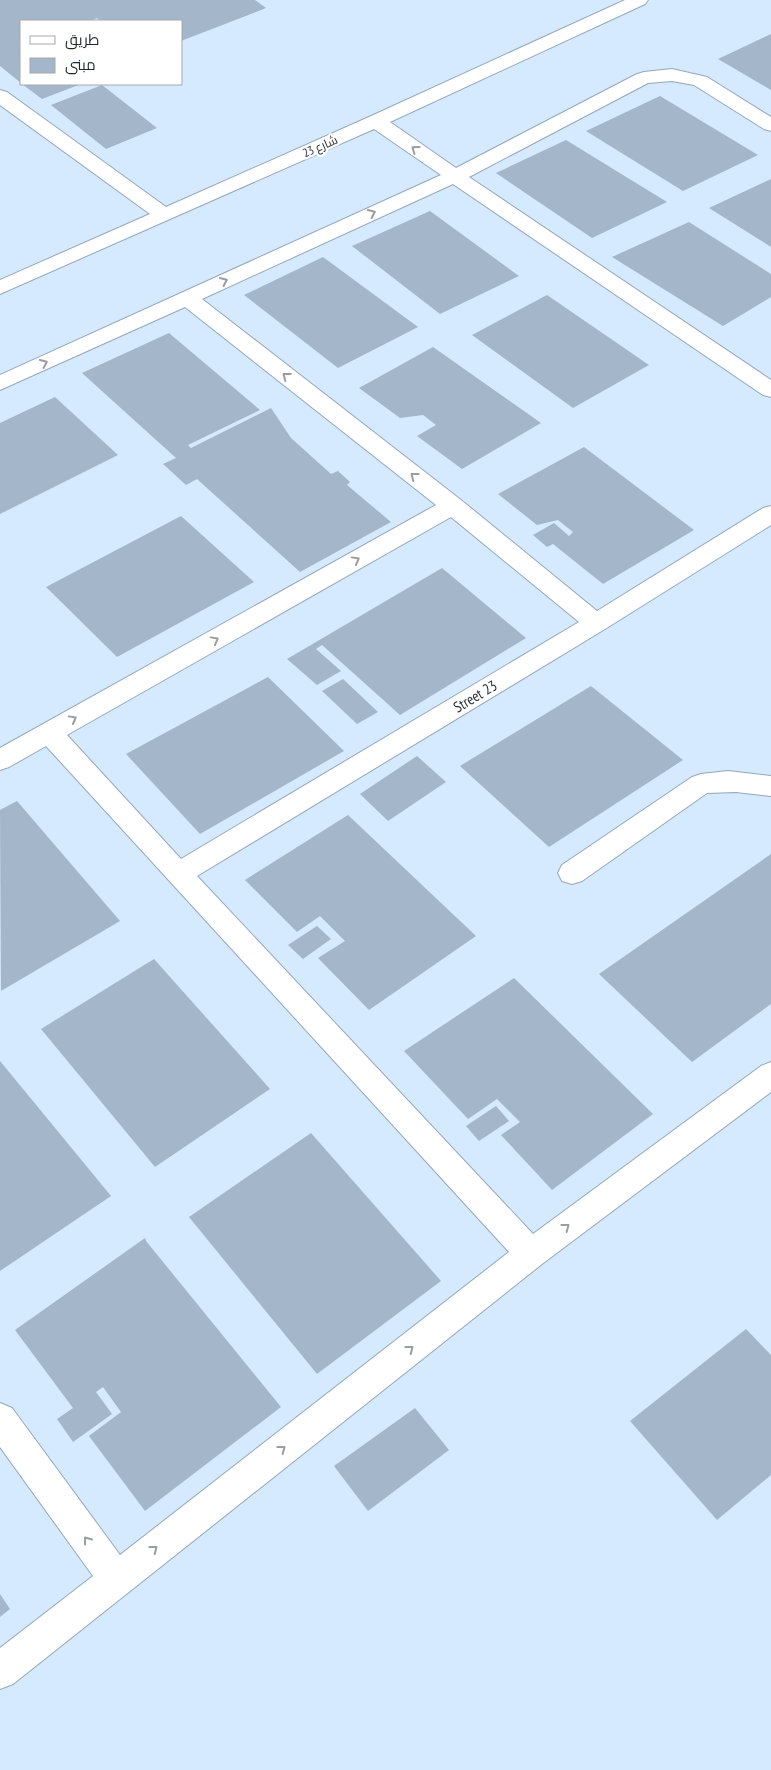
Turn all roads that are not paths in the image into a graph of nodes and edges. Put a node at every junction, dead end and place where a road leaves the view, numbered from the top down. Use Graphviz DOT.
graph roads {
  1 [pos="639,0"];
  2 [pos="0,96"];
  3 [pos="376,121"];
  4 [pos="771,125"];
  5 [pos="455,176"];
  6 [pos="164,215"];
  7 [pos="0,288"];
  8 [pos="187,298"];
  9 [pos="0,383"];
  10 [pos="771,390"];
  11 [pos="452,506"];
  12 [pos="771,514"];
  13 [pos="596,623"];
  14 [pos="49,732"];
  15 [pos="0,760"];
  16 [pos="771,786"];
  17 [pos="572,873"];
  18 [pos="178,874"];
  19 [pos="771,1075"];
  20 [pos="531,1254"];
  21 [pos="0,1419"];
  22 [pos="116,1579"];
  23 [pos="0,1670"];
  1 -- 3 [label="street, شارع 23"];
  2 -- 6 [label="street"];
  5 -- 3 [label="street, one-way"];
  3 -- 6 [label="street, شارع 23"];
  4 -- 5 [label="street"];
  8 -- 5 [label="street, one-way"];
  5 -- 10 [label="street"];
  6 -- 7 [label="street, شارع 23"];
  9 -- 8 [label="street, one-way"];
  11 -- 8 [label="street, one-way"];
  11 -- 13 [label="street"];
  14 -- 11 [label="street, one-way"];
  12 -- 13 [label="street, Street 23"];
  13 -- 18 [label="street, Street 23"];
  14 -- 15 [label="street"];
  14 -- 18 [label="street"];
  16 -- 17 [label="street"];
  18 -- 20 [label="street"];
  20 -- 19 [label="street, one-way"];
  22 -- 20 [label="street, one-way"];
  22 -- 21 [label="street, one-way"];
  22 -- 23 [label="street"];
}
